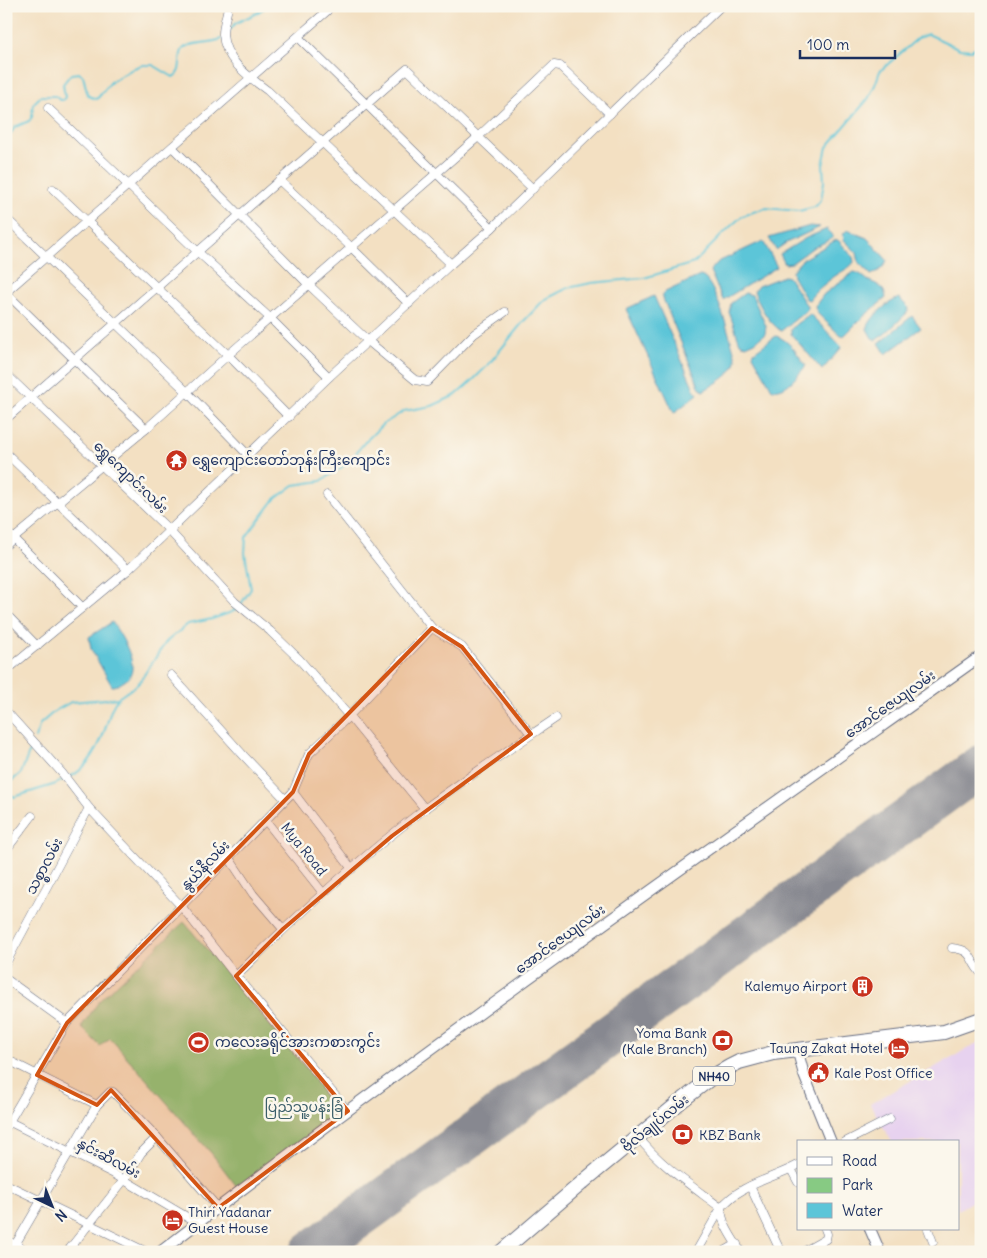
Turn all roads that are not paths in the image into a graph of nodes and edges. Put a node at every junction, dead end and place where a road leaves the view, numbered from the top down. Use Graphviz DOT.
graph roads {
  1 [pos="228,6"];
  2 [pos="721,6"];
  3 [pos="326,11"];
  4 [pos="298,37"];
  5 [pos="251,78"];
  6 [pos="367,105"];
  7 [pos="48,108"];
  8 [pos="610,114"];
  9 [pos="478,137"];
  10 [pos="323,144"];
  11 [pos="172,147"];
  12 [pos="436,175"];
  13 [pos="279,180"];
  14 [pos="129,186"];
  15 [pos="53,189"];
  16 [pos="532,189"];
  17 [pos="394,210"];
  18 [pos="241,215"];
  19 [pos="8,220"];
  20 [pos="88,222"];
  21 [pos="492,228"];
  22 [pos="351,247"];
  23 [pos="198,252"];
  24 [pos="47,258"];
  25 [pos="452,264"];
  26 [pos="309,285"];
  27 [pos="156,288"];
  28 [pos="6,292"];
  29 [pos="409,304"];
  30 [pos="505,312"];
  31 [pos="270,318"];
  32 [pos="117,324"];
  33 [pos="368,341"];
  34 [pos="228,355"];
  35 [pos="74,360"];
  36 [pos="6,374"];
  37 [pos="329,378"];
  38 [pos="187,392"];
  39 [pos="31,398"];
  40 [pos="288,417"];
  41 [pos="6,419"];
  42 [pos="146,429"];
  43 [pos="6,453"];
  44 [pos="248,456"];
  45 [pos="102,466"];
  46 [pos="327,495"];
  47 [pos="58,502"];
  48 [pos="6,531"];
  49 [pos="169,531"];
  50 [pos="14,539"];
  51 [pos="6,546"];
  52 [pos="128,570"];
  53 [pos="82,607"];
  54 [pos="6,614"];
  55 [pos="432,628"];
  56 [pos="37,646"];
  57 [pos="981,656"];
  58 [pos="6,671"];
  59 [pos="171,675"];
  60 [pos="7,714"];
  61 [pos="349,716"];
  62 [pos="556,718"];
  63 [pos="532,734"];
  64 [pos="294,792"];
  65 [pos="286,799"];
  66 [pos="89,808"];
  67 [pos="425,809"];
  68 [pos="32,816"];
  69 [pos="266,821"];
  70 [pos="8,845"];
  71 [pos="229,858"];
  72 [pos="352,869"];
  73 [pos="323,893"];
  74 [pos="182,907"];
  75 [pos="283,929"];
  76 [pos="952,948"];
  77 [pos="6,963"];
  78 [pos="981,973"];
  79 [pos="236,976"];
  80 [pos="6,979"];
  81 [pos="981,1019"];
  82 [pos="68,1023"];
  83 [pos="798,1052"];
  84 [pos="6,1059"];
  85 [pos="37,1075"];
  86 [pos="97,1105"];
  87 [pos="348,1111"];
  88 [pos="890,1119"];
  89 [pos="7,1123"];
  90 [pos="157,1137"];
  91 [pos="638,1137"];
  92 [pos="830,1140"];
  93 [pos="849,1140"];
  94 [pos="68,1151"];
  95 [pos="794,1167"];
  96 [pos="124,1180"];
  97 [pos="6,1184"];
  98 [pos="750,1186"];
  99 [pos="41,1201"];
  100 [pos="218,1208"];
  101 [pos="721,1208"];
  102 [pos="197,1223"];
  103 [pos="90,1224"];
  104 [pos="825,1230"];
  105 [pos="870,1230"];
  106 [pos="928,1230"];
  107 [pos="6,1240"];
  108 [pos="933,1242"];
  109 [pos="15,1244"];
  110 [pos="737,1244"];
  111 [pos="28,1252"];
  112 [pos="67,1252"];
  113 [pos="147,1252"];
  114 [pos="160,1252"];
  115 [pos="502,1252"];
  116 [pos="696,1252"];
  117 [pos="723,1252"];
  118 [pos="741,1252"];
  119 [pos="782,1252"];
  120 [pos="803,1252"];
  121 [pos="880,1252"];
  1 -- 5 [label="street"];
  2 -- 8 [label="street"];
  3 -- 4 [label="street"];
  4 -- 5 [label="street"];
  4 -- 6 [label="street"];
  5 -- 10 [label="street"];
  5 -- 11 [label="street"];
  6 -- 9 [label="street"];
  6 -- 10 [label="street"];
  6 -- 12 [label="street"];
  7 -- 14 [label="street"];
  8 -- 9 [label="street"];
  8 -- 16 [label="street"];
  9 -- 12 [label="street"];
  9 -- 16 [label="street"];
  10 -- 13 [label="street"];
  10 -- 17 [label="street"];
  11 -- 14 [label="street"];
  11 -- 18 [label="street"];
  12 -- 17 [label="street"];
  12 -- 21 [label="street"];
  13 -- 18 [label="street"];
  13 -- 22 [label="street"];
  14 -- 20 [label="street"];
  14 -- 23 [label="street"];
  15 -- 20 [label="street"];
  16 -- 21 [label="street"];
  17 -- 22 [label="street"];
  17 -- 25 [label="street"];
  18 -- 23 [label="street"];
  18 -- 26 [label="street"];
  19 -- 24 [label="street"];
  20 -- 24 [label="street"];
  20 -- 27 [label="street"];
  21 -- 25 [label="street"];
  22 -- 26 [label="street"];
  22 -- 29 [label="street"];
  23 -- 27 [label="street"];
  23 -- 31 [label="street"];
  24 -- 28 [label="street"];
  24 -- 32 [label="street"];
  25 -- 29 [label="street"];
  26 -- 31 [label="street"];
  26 -- 33 [label="street"];
  27 -- 32 [label="street"];
  27 -- 34 [label="street"];
  28 -- 35 [label="street"];
  29 -- 33 [label="street"];
  30 -- 33 [label="street"];
  31 -- 34 [label="street"];
  31 -- 37 [label="street"];
  32 -- 35 [label="street"];
  32 -- 38 [label="street"];
  33 -- 37 [label="street"];
  34 -- 38 [label="street"];
  34 -- 40 [label="street"];
  35 -- 39 [label="street"];
  35 -- 42 [label="street"];
  36 -- 39 [label="street, ရွှေကျောင်းလမ်း"];
  37 -- 40 [label="street"];
  38 -- 42 [label="street"];
  38 -- 44 [label="street"];
  39 -- 41 [label="street"];
  39 -- 45 [label="street, ရွှေကျောင်းလမ်း"];
  40 -- 44 [label="street"];
  42 -- 45 [label="street"];
  43 -- 47 [label="street"];
  44 -- 49 [label="street"];
  45 -- 47 [label="street"];
  45 -- 49 [label="street, ရွှေကျောင်းလမ်း"];
  46 -- 55 [label="street"];
  47 -- 50 [label="street"];
  47 -- 52 [label="street"];
  48 -- 50 [label="street"];
  49 -- 52 [label="street"];
  49 -- 61 [label="street, ရွှေကျောင်းလမ်း"];
  50 -- 51 [label="street"];
  50 -- 53 [label="street"];
  52 -- 53 [label="street"];
  53 -- 56 [label="street"];
  54 -- 56 [label="street"];
  55 -- 61 [label="street, နွယ်နီလမ်း"];
  55 -- 63 [label="street"];
  56 -- 58 [label="street"];
  57 -- 87 [label="street, အောင်ဇေယျလမ်း"];
  59 -- 65 [label="street"];
  60 -- 66 [label="street"];
  61 -- 64 [label="street, နွယ်နီလမ်း"];
  61 -- 67 [label="street, ရွှေကျောင်းလမ်း"];
  62 -- 63 [label="street"];
  63 -- 67 [label="street"];
  64 -- 65 [label="street, နွယ်နီလမ်း"];
  64 -- 72 [label="street"];
  65 -- 69 [label="street, နွယ်နီလမ်း"];
  66 -- 74 [label="street"];
  66 -- 77 [label="street, သစ္စာလမ်း"];
  67 -- 72 [label="street"];
  68 -- 70 [label="street"];
  69 -- 71 [label="street, နွယ်နီလမ်း"];
  69 -- 73 [label="street, Mya Road"];
  71 -- 74 [label="street, နွယ်နီလမ်း"];
  71 -- 75 [label="street"];
  72 -- 73 [label="street"];
  73 -- 75 [label="street"];
  74 -- 79 [label="street"];
  74 -- 82 [label="street, နွယ်နီလမ်း"];
  75 -- 79 [label="street"];
  76 -- 78 [label="street"];
  79 -- 87 [label="street"];
  80 -- 82 [label="street"];
  81 -- 83 [label="highway, ဗိုလ်ချုပ်လမ်း / NH40"];
  82 -- 85 [label="street, နွယ်နီလမ်း"];
  83 -- 91 [label="highway, ဗိုလ်ချုပ်လမ်း / NH40"];
  83 -- 92 [label="street"];
  84 -- 85 [label="street"];
  85 -- 86 [label="street"];
  85 -- 89 [label="street, နွယ်နီလမ်း"];
  86 -- 90 [label="street"];
  86 -- 94 [label="street"];
  87 -- 100 [label="street, အောင်ဇေယျလမ်း"];
  88 -- 93 [label="street"];
  89 -- 94 [label="street, နှင်းဆီလမ်း"];
  90 -- 96 [label="street"];
  90 -- 100 [label="street"];
  91 -- 101 [label="street"];
  91 -- 115 [label="highway, ဗိုလ်ချုပ်လမ်း / NH40"];
  94 -- 96 [label="street, နှင်းဆီလမ်း"];
  94 -- 99 [label="street"];
  95 -- 98 [label="street"];
  96 -- 102 [label="street, နှင်းဆီလမ်း"];
  96 -- 103 [label="street"];
  97 -- 99 [label="street"];
  98 -- 101 [label="street"];
  98 -- 119 [label="street"];
  99 -- 103 [label="street"];
  99 -- 109 [label="street"];
  100 -- 102 [label="street, အောင်ဇေယျလမ်း"];
  101 -- 110 [label="street"];
  101 -- 116 [label="street"];
  102 -- 114 [label="street, အောင်ဇေယျလမ်း"];
  103 -- 112 [label="street"];
  103 -- 113 [label="street"];
  104 -- 120 [label="street"];
  105 -- 121 [label="street"];
  106 -- 108 [label="street"];
  107 -- 109 [label="street"];
  109 -- 111 [label="street"];
  110 -- 117 [label="street"];
  110 -- 118 [label="street"];
}
